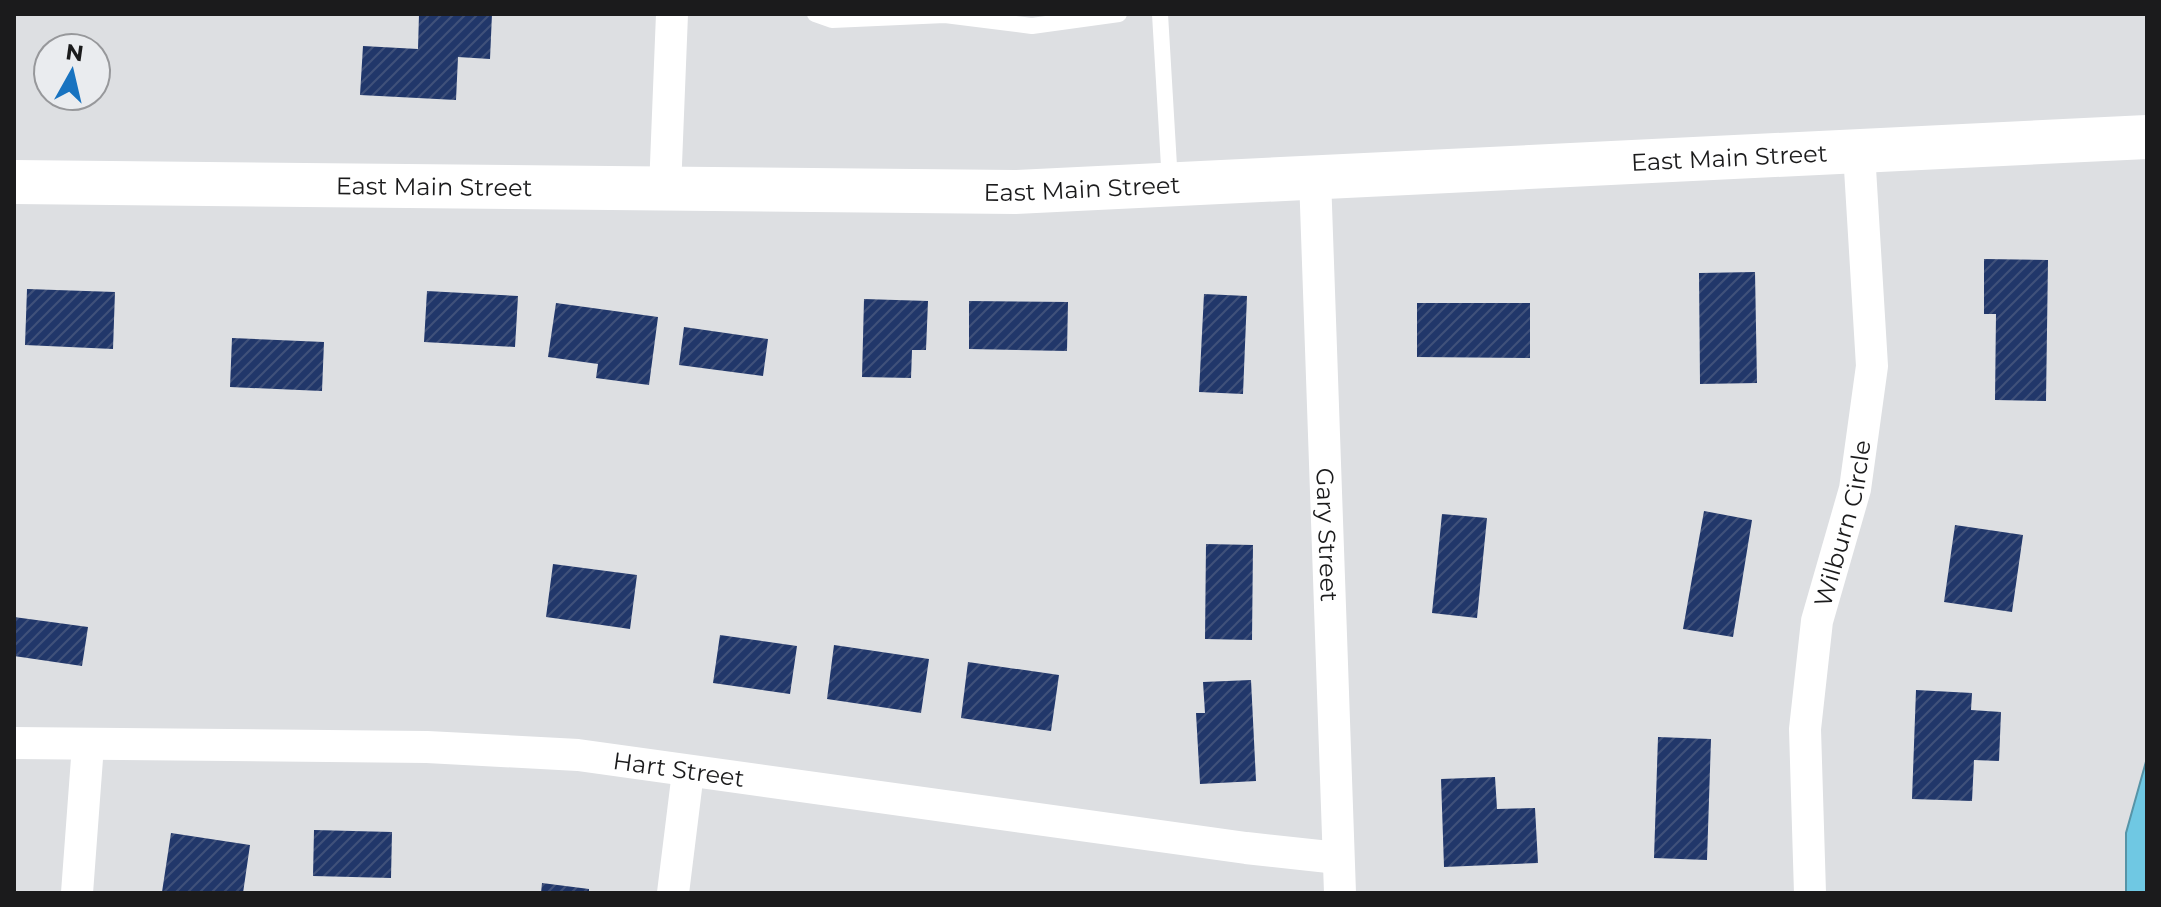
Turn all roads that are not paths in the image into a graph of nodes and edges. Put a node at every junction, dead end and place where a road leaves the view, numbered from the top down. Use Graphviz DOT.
graph roads {
  1 [pos="672,14"];
  2 [pos="815,14"];
  3 [pos="1119,14"];
  4 [pos="1160,14"];
  5 [pos="2147,137"];
  6 [pos="1859,152"];
  7 [pos="1315,177"];
  8 [pos="14,182"];
  9 [pos="1170,184"];
  10 [pos="665,189"];
  11 [pos="14,743"];
  12 [pos="88,745"];
  13 [pos="688,772"];
  14 [pos="1338,858"];
  15 [pos="77,893"];
  16 [pos="673,893"];
  17 [pos="1340,893"];
  18 [pos="1810,893"];
  1 -- 10 [label="street"];
  2 -- 3 [label="lane"];
  4 -- 9 [label="lane"];
  5 -- 6 [label="main road, East Main Street"];
  6 -- 7 [label="main road, East Main Street"];
  6 -- 18 [label="street, Wilburn Circle"];
  7 -- 9 [label="main road, East Main Street"];
  7 -- 14 [label="street, Gary Street"];
  8 -- 10 [label="main road, East Main Street"];
  9 -- 10 [label="main road, East Main Street"];
  11 -- 12 [label="street, Hart Street"];
  12 -- 13 [label="street, Hart Street"];
  12 -- 15 [label="street"];
  13 -- 14 [label="street, Hart Street"];
  13 -- 16 [label="street"];
  14 -- 17 [label="street, Gary Street"];
}
